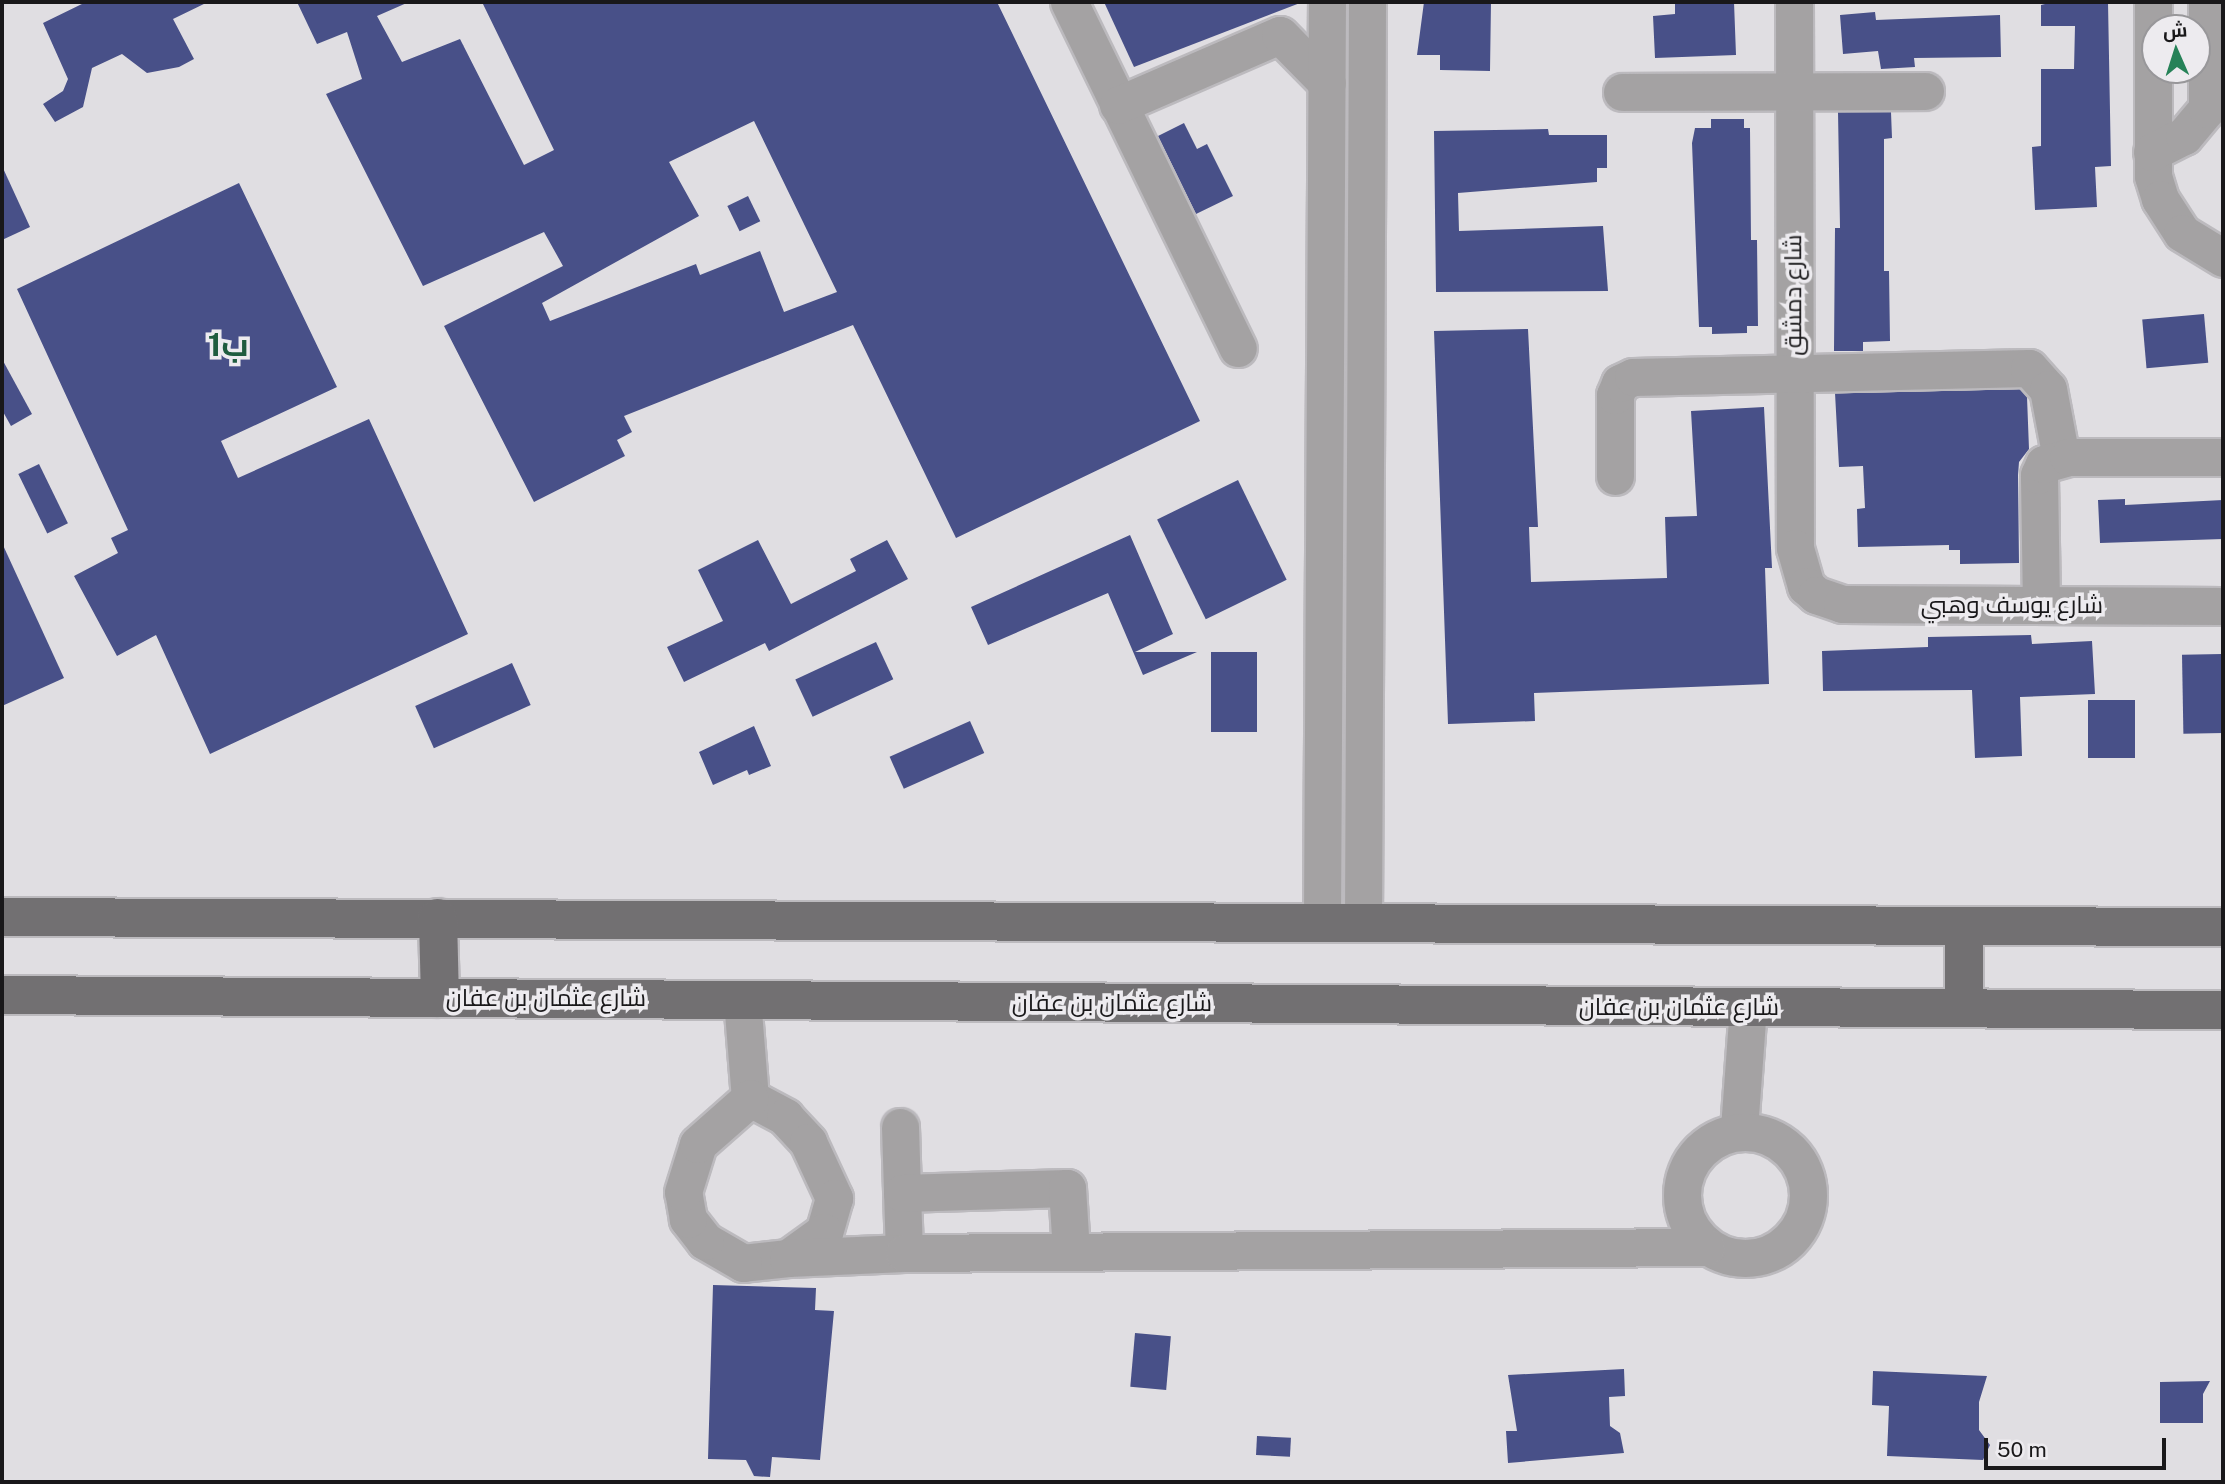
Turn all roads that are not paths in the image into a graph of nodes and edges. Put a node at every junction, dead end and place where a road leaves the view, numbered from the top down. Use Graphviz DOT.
graph roads {
  1 [pos="1069,2"];
  2 [pos="1327,2"];
  3 [pos="1367,2"];
  4 [pos="1794,2"];
  5 [pos="2153,2"];
  6 [pos="2207,2"];
  7 [pos="1327,83"];
  8 [pos="1925,90"];
  9 [pos="1622,92"];
  10 [pos="1794,92"];
  11 [pos="1118,105"];
  12 [pos="2152,152"];
  13 [pos="2223,258"];
  14 [pos="1238,348"];
  15 [pos="1793,375"];
  16 [pos="2223,457"];
  17 [pos="2062,458"];
  18 [pos="1615,476"];
  19 [pos="1324,525"];
  20 [pos="1365,527"];
  21 [pos="1806,586"];
  22 [pos="2042,605"];
  23 [pos="2223,606"];
  24 [pos="1364,623"];
  25 [pos="1324,624"];
  26 [pos="2,917"];
  27 [pos="438,918"];
  28 [pos="1322,921"];
  29 [pos="1363,922"];
  30 [pos="1964,926"];
  31 [pos="2223,927"];
  32 [pos="2,995"];
  33 [pos="440,998"];
  34 [pos="742,999"];
  35 [pos="1748,1007"];
  36 [pos="1964,1008"];
  37 [pos="2223,1010"];
  38 [pos="750,1098"];
  39 [pos="900,1127"];
  40 [pos="1739,1129"];
  41 [pos="902,1193"];
  42 [pos="1706,1247"];
  43 [pos="1071,1252"];
  44 [pos="904,1253"];
  45 [pos="788,1258"];
  1 -- 11 [label="street"];
  2 -- 7 [label="street"];
  3 -- 20 [label="street"];
  4 -- 10 [label="street, شارع دمشق"];
  5 -- 12 [label="street"];
  6 -- 12 [label="street"];
  7 -- 11 [label="street"];
  7 -- 19 [label="street"];
  8 -- 10 [label="street"];
  9 -- 10 [label="street"];
  10 -- 15 [label="street, شارع دمشق"];
  11 -- 14 [label="street"];
  12 -- 13 [label="street"];
  15 -- 17 [label="street"];
  15 -- 18 [label="street"];
  15 -- 21 [label="street, شارع دمشق"];
  16 -- 17 [label="street"];
  17 -- 22 [label="street"];
  19 -- 20 [label="street"];
  19 -- 25 [label="street"];
  20 -- 24 [label="street"];
  21 -- 22 [label="street, شارع يوسف وهبي"];
  22 -- 23 [label="street, شارع يوسف وهبي"];
  24 -- 25 [label="street"];
  24 -- 29 [label="street"];
  25 -- 28 [label="street"];
  26 -- 27 [label="main road"];
  27 -- 28 [label="main road"];
  27 -- 33 [label="main road"];
  28 -- 29 [label="main road"];
  29 -- 30 [label="main road"];
  30 -- 31 [label="main road"];
  30 -- 36 [label="main road"];
  32 -- 33 [label="main road, شارع عثمان بن عفان"];
  33 -- 34 [label="main road, شارع عثمان بن عفان"];
  34 -- 35 [label="main road, شارع عثمان بن عفان"];
  34 -- 38 [label="street"];
  35 -- 36 [label="main road, شارع عثمان بن عفان"];
  35 -- 40 [label="street"];
  36 -- 37 [label="main road, شارع عثمان بن عفان"];
  38 -- 45 [label="street"];
  38 -- 45 [label="street"];
  39 -- 41 [label="street"];
  40 -- 42 [label="street"];
  40 -- 42 [label="street"];
  41 -- 43 [label="street"];
  41 -- 44 [label="street"];
  42 -- 43 [label="street"];
  43 -- 44 [label="street"];
  44 -- 45 [label="street"];
}
